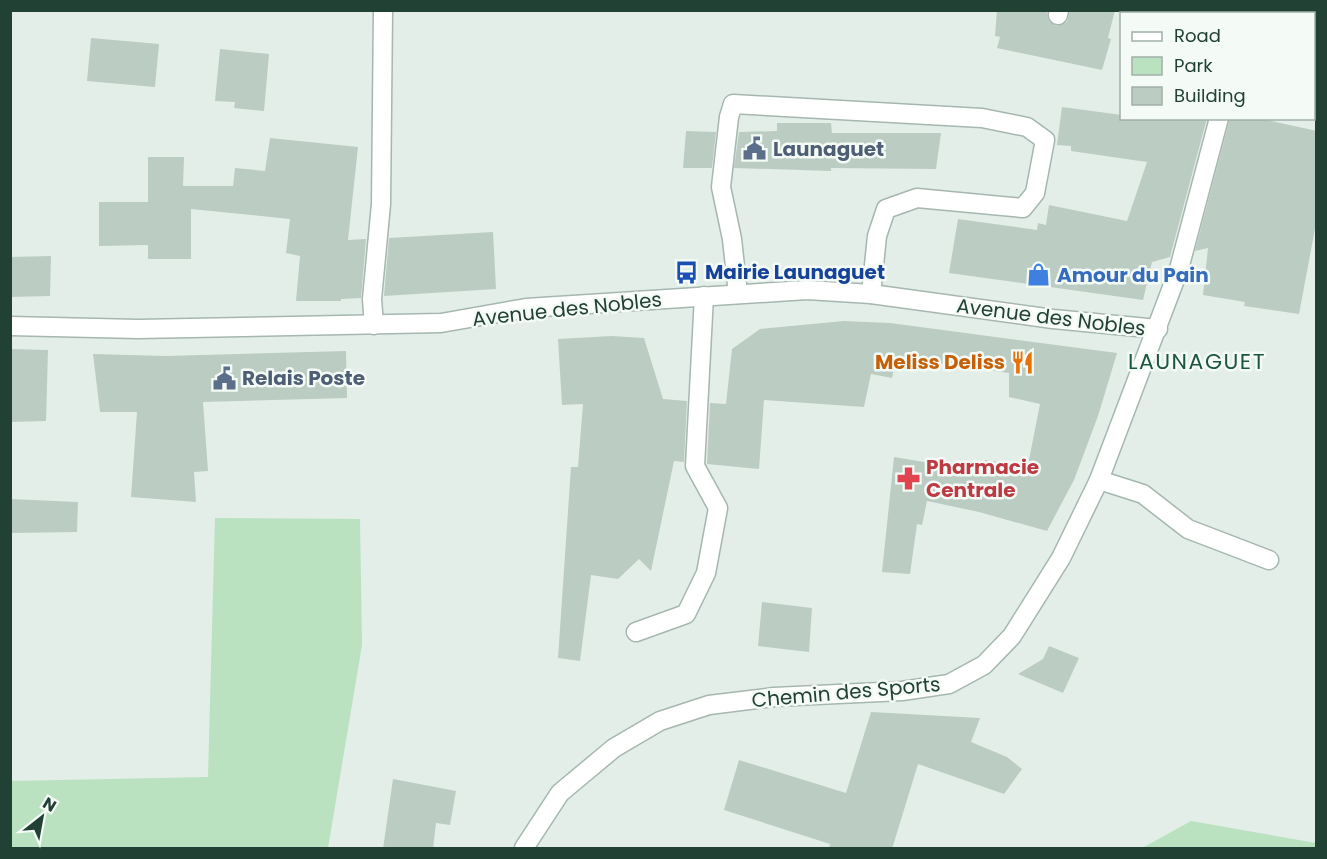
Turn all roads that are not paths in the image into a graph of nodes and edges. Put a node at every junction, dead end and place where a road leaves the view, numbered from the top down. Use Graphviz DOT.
graph roads {
  1 [pos="383,10"];
  2 [pos="1218,120"];
  3 [pos="738,294"];
  4 [pos="871,294"];
  5 [pos="704,296"];
  6 [pos="375,325"];
  7 [pos="10,326"];
  8 [pos="1158,329"];
  9 [pos="1099,480"];
  10 [pos="1269,560"];
  11 [pos="636,632"];
  12 [pos="524,849"];
  1 -- 6 [label="street"];
  2 -- 8 [label="street, Chemin des Sports"];
  3 -- 4 [label="street, Avenue des Nobles"];
  3 -- 4 [label="street"];
  3 -- 5 [label="street, Avenue des Nobles"];
  4 -- 8 [label="street, Avenue des Nobles"];
  5 -- 6 [label="street, Avenue des Nobles"];
  5 -- 11 [label="street"];
  6 -- 7 [label="street, Avenue des Nobles"];
  8 -- 9 [label="street, Chemin des Sports"];
  9 -- 10 [label="street"];
  9 -- 12 [label="street, Chemin des Sports"];
}
